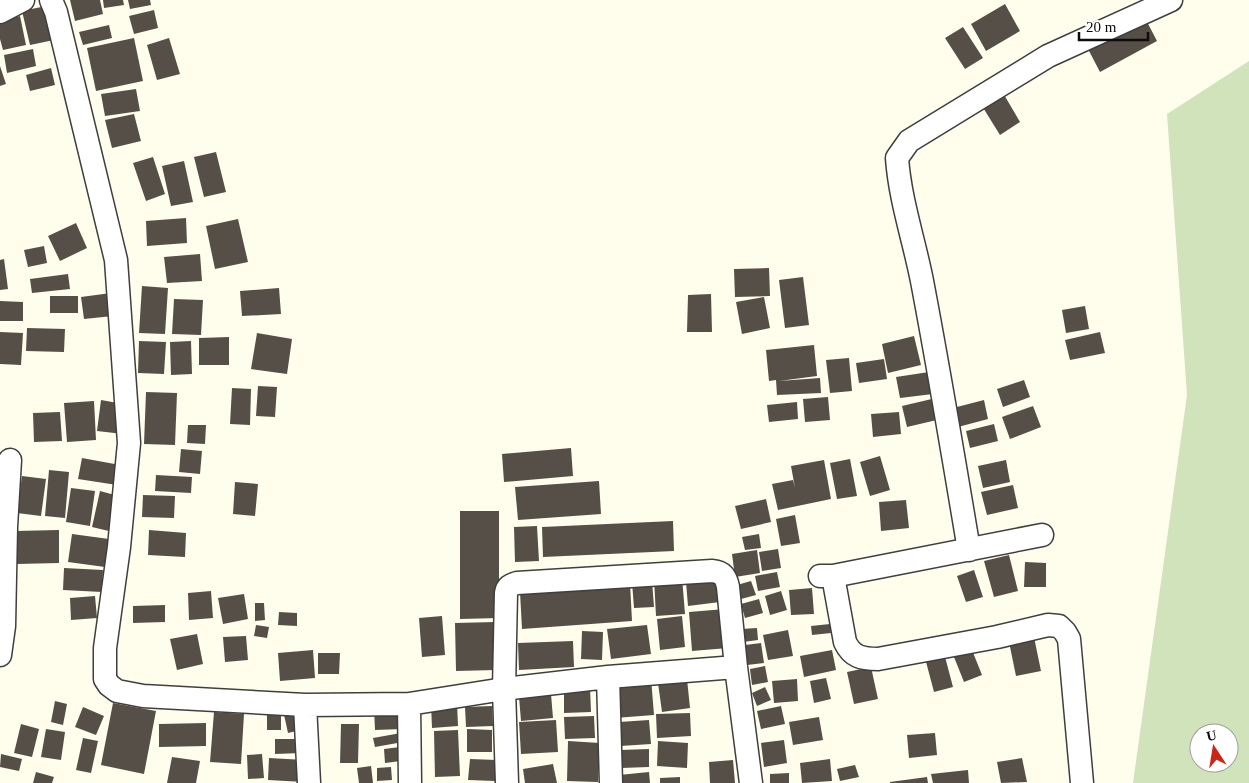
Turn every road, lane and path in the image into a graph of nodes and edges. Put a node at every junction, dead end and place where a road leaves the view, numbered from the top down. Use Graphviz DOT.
graph roads {
  1 [pos="22,0"];
  2 [pos="51,0"];
  3 [pos="1171,0"];
  4 [pos="0,12"];
  5 [pos="10,460"];
  6 [pos="1042,535"];
  7 [pos="969,550"];
  8 [pos="0,655"];
  9 [pos="736,667"];
  10 [pos="608,678"];
  11 [pos="504,689"];
  12 [pos="305,704"];
  13 [pos="409,704"];
  14 [pos="310,783"];
  15 [pos="410,783"];
  16 [pos="507,783"];
  17 [pos="611,783"];
  18 [pos="751,783"];
  19 [pos="1082,783"];
  1 -- 4 [label="street"];
  2 -- 12 [label="street"];
  3 -- 7 [label="street"];
  5 -- 8 [label="street"];
  6 -- 7 [label="street"];
  7 -- 19 [label="street"];
  9 -- 10 [label="street"];
  9 -- 11 [label="street"];
  9 -- 18 [label="street"];
  10 -- 11 [label="street"];
  10 -- 17 [label="street"];
  11 -- 13 [label="street"];
  11 -- 16 [label="street"];
  12 -- 13 [label="street"];
  12 -- 14 [label="street"];
  13 -- 15 [label="street"];
}
